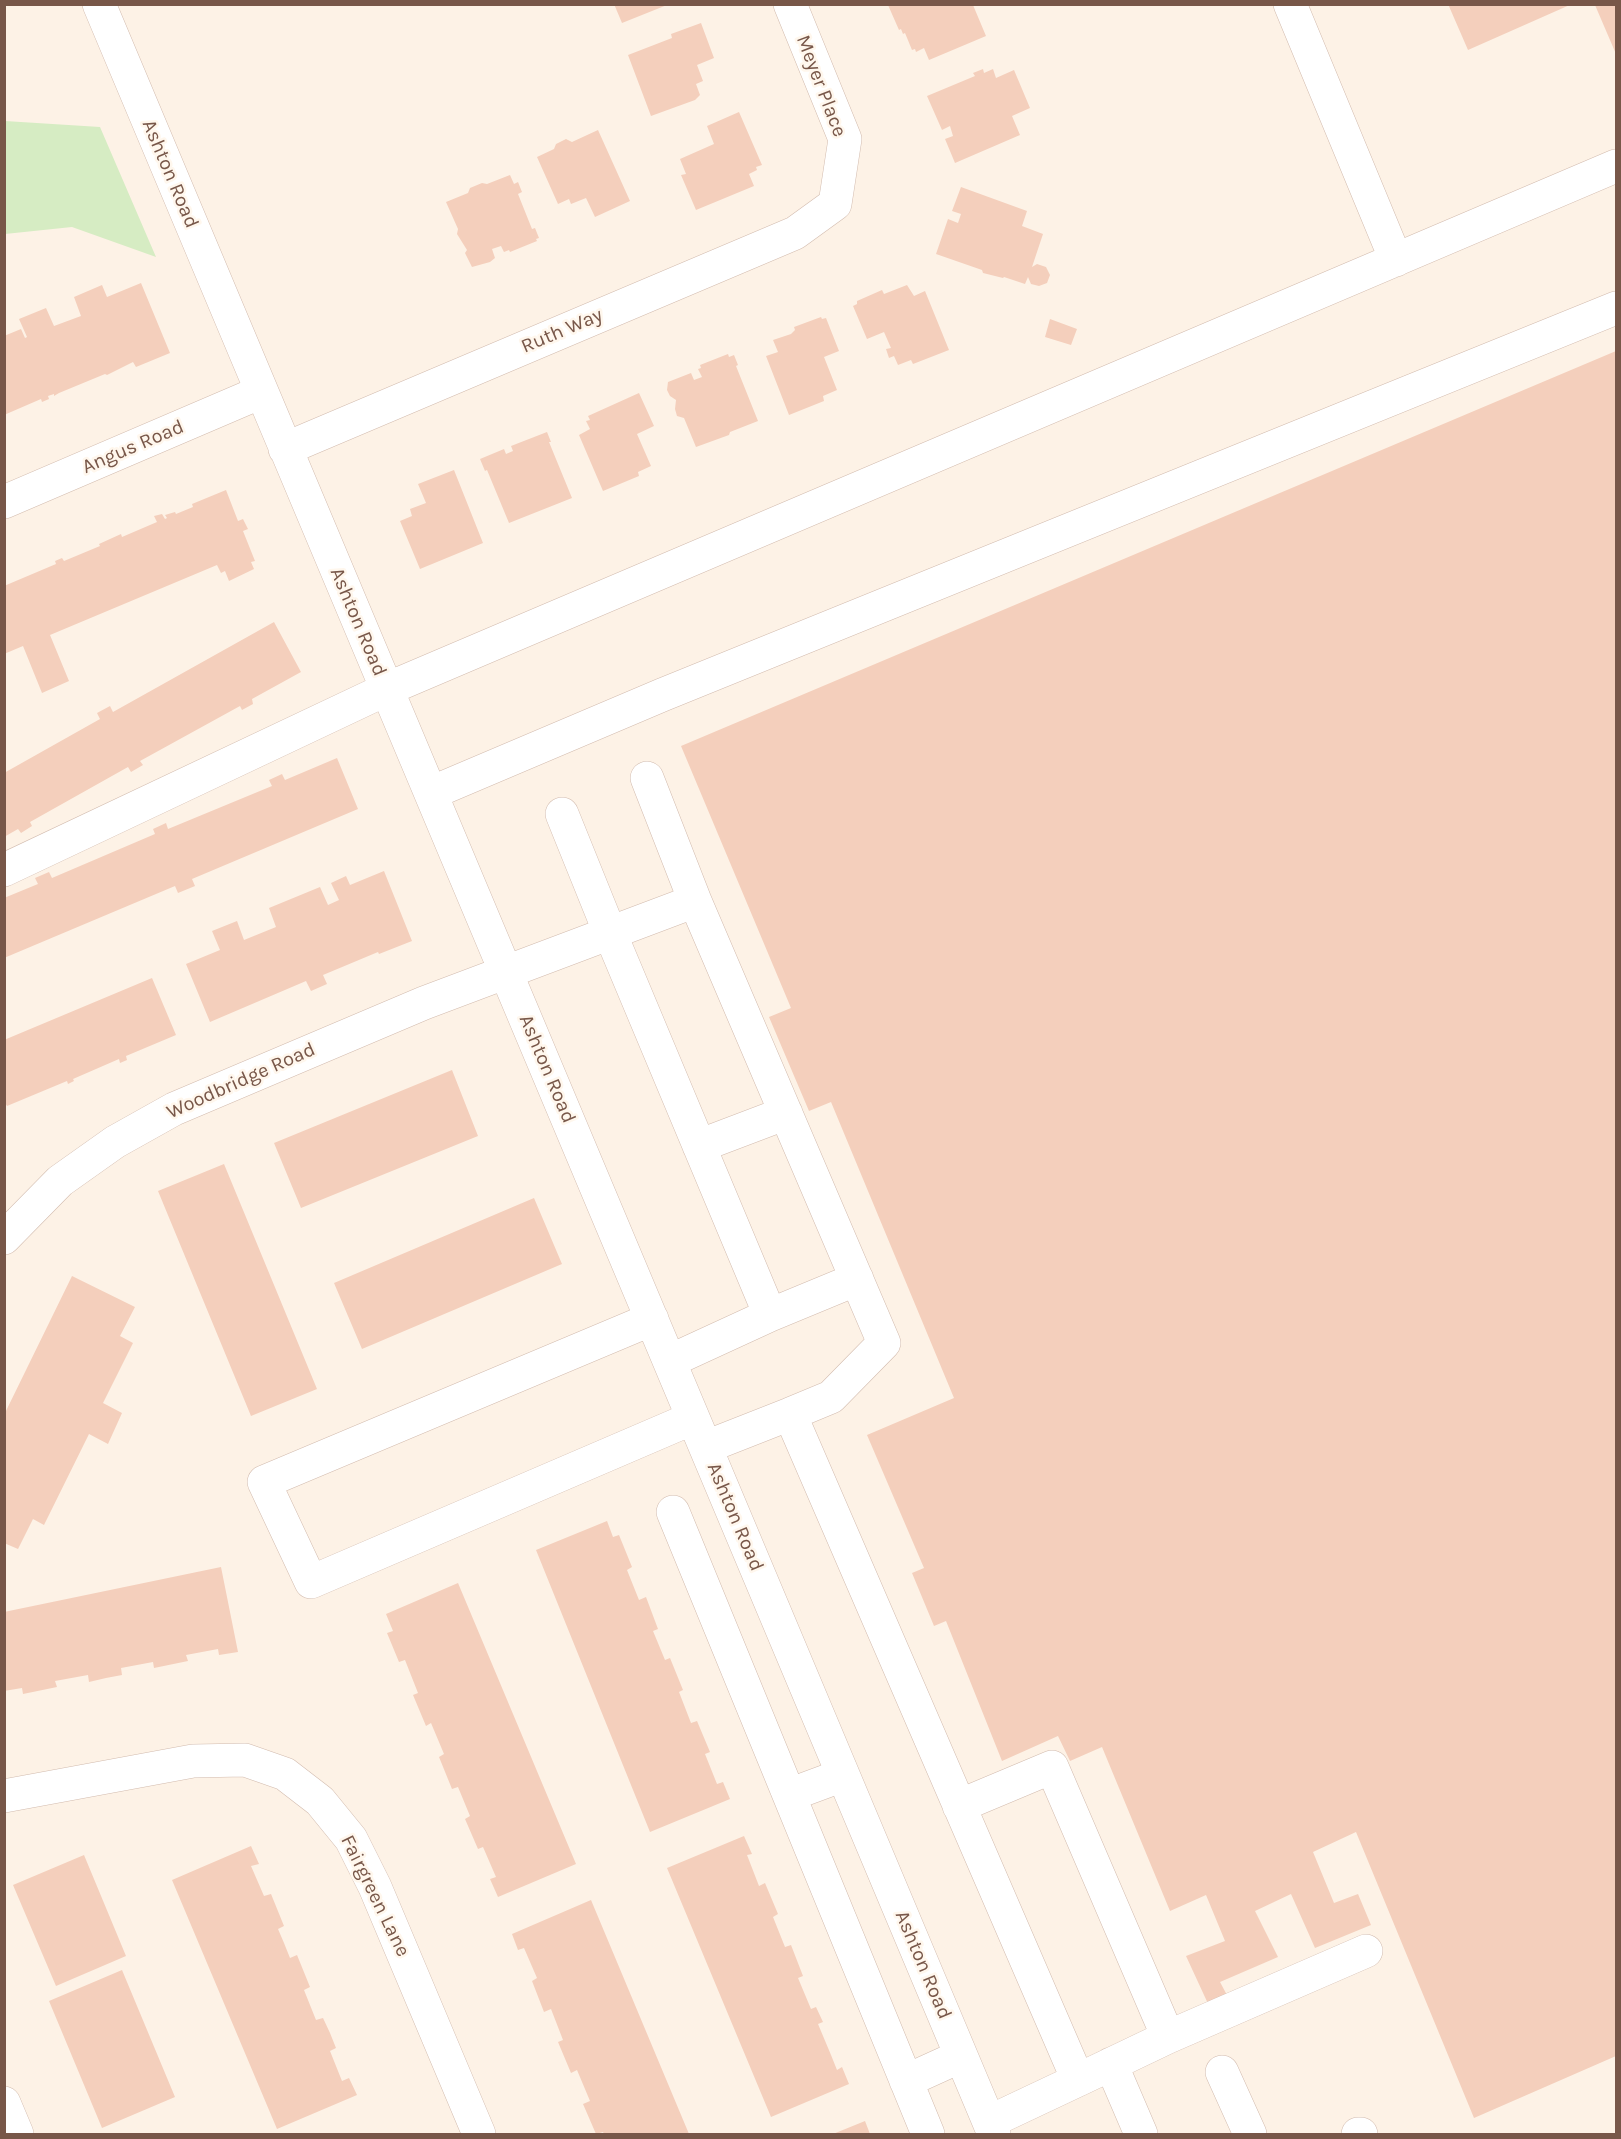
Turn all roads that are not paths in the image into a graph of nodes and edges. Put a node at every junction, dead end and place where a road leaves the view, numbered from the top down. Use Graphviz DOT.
graph roads {
  1 [pos="99,4"];
  2 [pos="790,4"];
  3 [pos="1290,4"];
  4 [pos="1617,166"];
  5 [pos="835,204"];
  6 [pos="1396,260"];
  7 [pos="1617,308"];
  8 [pos="261,392"];
  9 [pos="285,449"];
  10 [pos="4,501"];
  11 [pos="387,689"];
  12 [pos="647,778"];
  13 [pos="431,794"];
  14 [pos="562,814"];
  15 [pos="4,870"];
  16 [pos="695,901"];
  17 [pos="610,933"];
  18 [pos="506,971"];
  19 [pos="786,1113"];
  20 [pos="699,1146"];
  21 [pos="4,1238"];
  22 [pos="857,1279"];
  23 [pos="770,1315"];
  24 [pos="652,1318"];
  25 [pos="670,1361"];
  26 [pos="790,1414"];
  27 [pos="700,1433"];
  28 [pos="673,1512"];
  29 [pos="843,1775"];
  30 [pos="789,1795"];
  31 [pos="4,1796"];
  32 [pos="959,1806"];
  33 [pos="1366,1951"];
  34 [pos="1168,2037"];
  35 [pos="961,2056"];
  36 [pos="1111,2064"];
  37 [pos="1222,2072"];
  38 [pos="1078,2080"];
  39 [pos="906,2081"];
  40 [pos="4,2103"];
  41 [pos="991,2128"];
  42 [pos="17,2134"];
  43 [pos="479,2134"];
  44 [pos="928,2134"];
  45 [pos="1141,2134"];
  46 [pos="1250,2134"];
  1 -- 8 [label="street, Ashton Road"];
  2 -- 5 [label="street, Meyer Place"];
  3 -- 6 [label="street"];
  4 -- 6 [label="street"];
  5 -- 9 [label="street, Ruth Way"];
  6 -- 11 [label="street"];
  7 -- 13 [label="street"];
  8 -- 9 [label="street, Ashton Road"];
  8 -- 10 [label="street, Angus Road"];
  9 -- 11 [label="street, Ashton Road"];
  11 -- 13 [label="street, Ashton Road"];
  11 -- 15 [label="street"];
  12 -- 16 [label="street"];
  13 -- 18 [label="street, Ashton Road"];
  14 -- 17 [label="street"];
  16 -- 17 [label="street, Woodbridge Road"];
  16 -- 19 [label="street"];
  17 -- 18 [label="street, Woodbridge Road"];
  17 -- 20 [label="street"];
  18 -- 21 [label="street, Woodbridge Road"];
  18 -- 24 [label="street, Ashton Road"];
  19 -- 20 [label="street"];
  19 -- 22 [label="street"];
  20 -- 23 [label="street"];
  22 -- 23 [label="street"];
  22 -- 26 [label="street"];
  23 -- 25 [label="street"];
  24 -- 25 [label="street, Ashton Road"];
  24 -- 27 [label="street"];
  25 -- 27 [label="street, Ashton Road"];
  26 -- 27 [label="street"];
  26 -- 32 [label="street"];
  27 -- 29 [label="street, Ashton Road"];
  28 -- 30 [label="street"];
  29 -- 30 [label="street"];
  29 -- 35 [label="street, Ashton Road"];
  30 -- 39 [label="street"];
  31 -- 43 [label="street, Fairgreen Lane"];
  32 -- 34 [label="street"];
  32 -- 38 [label="street"];
  33 -- 34 [label="street"];
  34 -- 36 [label="street"];
  35 -- 39 [label="street"];
  35 -- 41 [label="street, Ashton Road"];
  36 -- 38 [label="street"];
  36 -- 45 [label="street"];
  37 -- 46 [label="street"];
  38 -- 41 [label="street"];
  39 -- 44 [label="street"];
  40 -- 42 [label="street"];
}
